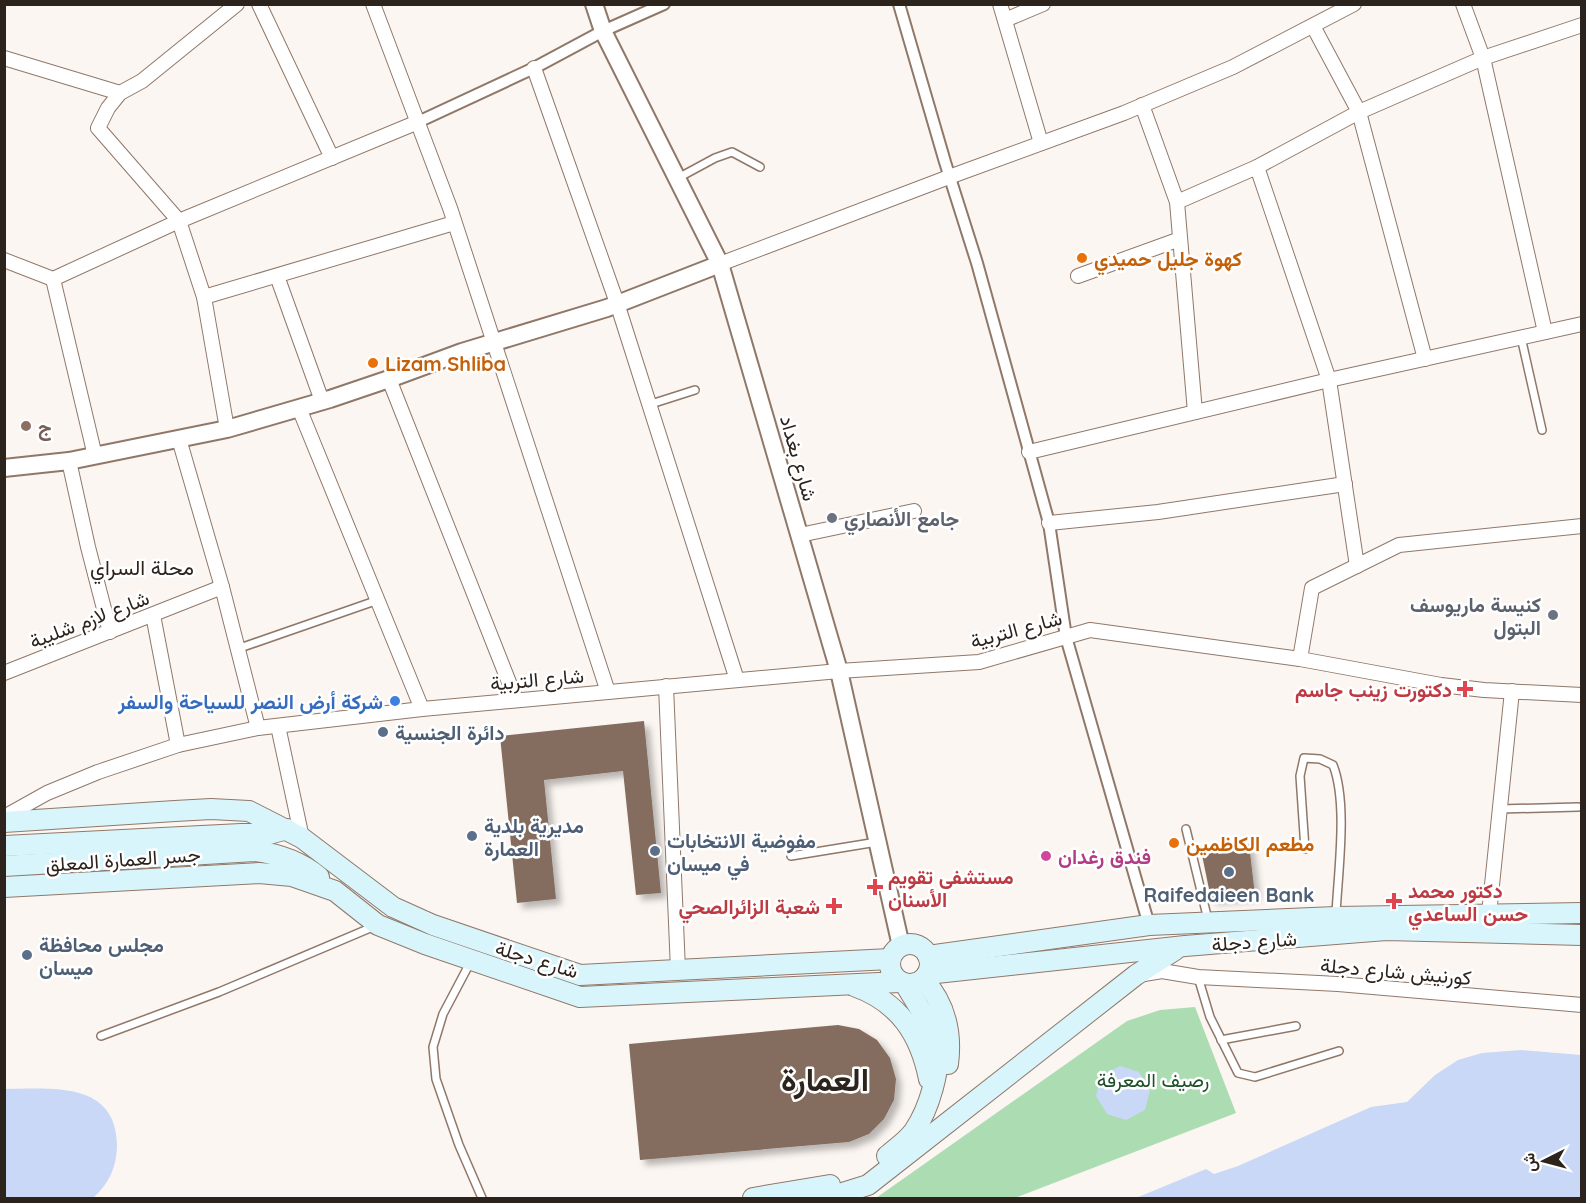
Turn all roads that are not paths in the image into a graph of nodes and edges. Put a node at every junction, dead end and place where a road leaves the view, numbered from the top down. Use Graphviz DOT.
graph roads {
  1 [pos="237,4"];
  2 [pos="259,4"];
  3 [pos="373,4"];
  4 [pos="594,4"];
  5 [pos="664,4"];
  6 [pos="899,4"];
  7 [pos="1000,4"];
  8 [pos="1043,4"];
  9 [pos="1354,4"];
  10 [pos="1463,4"];
  11 [pos="1005,20"];
  12 [pos="1581,25"];
  13 [pos="1313,26"];
  14 [pos="603,31"];
  15 [pos="4,58"];
  16 [pos="1483,58"];
  17 [pos="534,68"];
  18 [pos="120,93"];
  19 [pos="1142,105"];
  20 [pos="1359,112"];
  21 [pos="418,122"];
  22 [pos="1041,143"];
  23 [pos="332,158"];
  24 [pos="760,167"];
  25 [pos="1257,167"];
  26 [pos="950,177"];
  27 [pos="678,178"];
  28 [pos="1177,202"];
  29 [pos="179,221"];
  30 [pos="454,223"];
  31 [pos="1180,239"];
  32 [pos="4,260"];
  33 [pos="720,264"];
  34 [pos="276,276"];
  35 [pos="1078,276"];
  36 [pos="53,279"];
  37 [pos="204,297"];
  38 [pos="617,303"];
  39 [pos="1581,324"];
  40 [pos="1545,332"];
  41 [pos="1521,337"];
  42 [pos="493,342"];
  43 [pos="1425,359"];
  44 [pos="389,379"];
  45 [pos="1329,380"];
  46 [pos="695,390"];
  47 [pos="322,401"];
  48 [pos="648,405"];
  49 [pos="299,408"];
  50 [pos="1195,412"];
  51 [pos="227,429"];
  52 [pos="1542,429"];
  53 [pos="179,439"];
  54 [pos="1029,452"];
  55 [pos="95,456"];
  56 [pos="69,461"];
  57 [pos="4,468"];
  58 [pos="1345,484"];
  59 [pos="914,511"];
  60 [pos="1049,523"];
  61 [pos="1581,526"];
  62 [pos="800,535"];
  63 [pos="1357,566"];
  64 [pos="222,587"];
  65 [pos="378,600"];
  66 [pos="153,615"];
  67 [pos="110,632"];
  68 [pos="1066,637"];
  69 [pos="237,649"];
  70 [pos="1300,659"];
  71 [pos="839,671"];
  72 [pos="5,672"];
  73 [pos="737,680"];
  74 [pos="666,686"];
  75 [pos="608,692"];
  76 [pos="1512,692"];
  77 [pos="1581,694"];
  78 [pos="516,700"];
  79 [pos="422,709"];
  80 [pos="278,726"];
  81 [pos="258,728"];
  82 [pos="178,745"];
  83 [pos="1578,807"];
  84 [pos="1500,809"];
  85 [pos="4,817"];
  86 [pos="4,822"];
  87 [pos="1186,829"];
  88 [pos="295,834"];
  89 [pos="877,842"];
  90 [pos="242,843"];
  91 [pos="4,846"];
  92 [pos="1305,849"];
  93 [pos="791,856"];
  94 [pos="4,866"];
  95 [pos="4,886"];
  96 [pos="335,891"];
  97 [pos="1581,913"];
  98 [pos="1489,914"];
  99 [pos="1335,916"];
  100 [pos="1208,922"];
  101 [pos="378,925"];
  102 [pos="1149,926"];
  103 [pos="1581,934"];
  104 [pos="1185,946"];
  105 [pos="896,952"];
  106 [pos="472,959"];
  107 [pos="678,970"];
  108 [pos="917,975"];
  109 [pos="1136,975"];
  110 [pos="1198,977"];
  111 [pos="851,985"];
  112 [pos="1581,1005"];
  113 [pos="1296,1026"];
  114 [pos="101,1036"];
  115 [pos="1221,1040"];
  116 [pos="1339,1051"];
  117 [pos="932,1088"];
  118 [pos="911,1145"];
  119 [pos="482,1198"];
  120 [pos="753,1198"];
  121 [pos="815,1198"];
  1 -- 18 [label="street"];
  2 -- 23 [label="street"];
  3 -- 21 [label="street"];
  4 -- 14 [label="street, شارع بغداد"];
  5 -- 14 [label="street"];
  6 -- 26 [label="street"];
  7 -- 11 [label="street"];
  8 -- 11 [label="street"];
  9 -- 13 [label="street"];
  10 -- 16 [label="street"];
  11 -- 22 [label="street"];
  12 -- 16 [label="street"];
  13 -- 19 [label="street"];
  13 -- 20 [label="street"];
  14 -- 17 [label="street"];
  14 -- 27 [label="street, شارع بغداد"];
  15 -- 18 [label="street"];
  16 -- 20 [label="street"];
  16 -- 40 [label="street"];
  17 -- 21 [label="street"];
  17 -- 38 [label="street"];
  18 -- 29 [label="street"];
  19 -- 22 [label="street"];
  19 -- 28 [label="street"];
  20 -- 25 [label="street"];
  20 -- 43 [label="street"];
  21 -- 23 [label="street"];
  21 -- 30 [label="street"];
  22 -- 26 [label="street"];
  23 -- 29 [label="street"];
  24 -- 27 [label="lane"];
  25 -- 28 [label="street"];
  25 -- 45 [label="street"];
  26 -- 33 [label="street"];
  26 -- 54 [label="street"];
  27 -- 33 [label="street, شارع بغداد"];
  28 -- 31 [label="street"];
  29 -- 36 [label="street"];
  29 -- 37 [label="street"];
  30 -- 34 [label="street"];
  30 -- 42 [label="street"];
  31 -- 35 [label="street"];
  31 -- 50 [label="street"];
  32 -- 36 [label="street"];
  33 -- 38 [label="street"];
  33 -- 62 [label="street, شارع بغداد"];
  34 -- 37 [label="street"];
  34 -- 47 [label="street"];
  36 -- 55 [label="street"];
  37 -- 51 [label="street"];
  38 -- 42 [label="street"];
  38 -- 48 [label="street"];
  39 -- 40 [label="street"];
  40 -- 41 [label="street"];
  41 -- 43 [label="street"];
  41 -- 52 [label="lane"];
  42 -- 44 [label="street"];
  42 -- 75 [label="street"];
  43 -- 45 [label="street"];
  44 -- 47 [label="street"];
  44 -- 78 [label="street"];
  45 -- 50 [label="street"];
  45 -- 58 [label="street"];
  46 -- 48 [label="lane"];
  47 -- 49 [label="street"];
  48 -- 73 [label="street"];
  49 -- 51 [label="street"];
  49 -- 65 [label="street"];
  50 -- 54 [label="street"];
  51 -- 53 [label="street"];
  53 -- 55 [label="street"];
  53 -- 64 [label="street"];
  54 -- 60 [label="street"];
  55 -- 56 [label="street"];
  56 -- 57 [label="street"];
  56 -- 67 [label="street"];
  58 -- 60 [label="street"];
  58 -- 63 [label="street"];
  59 -- 62 [label="street"];
  60 -- 68 [label="street"];
  61 -- 63 [label="street"];
  62 -- 71 [label="street, شارع بغداد"];
  63 -- 70 [label="street"];
  64 -- 66 [label="street, شارع لازم شليبة"];
  64 -- 69 [label="street"];
  65 -- 69 [label="lane"];
  65 -- 79 [label="street"];
  66 -- 67 [label="street, شارع لازم شليبة"];
  66 -- 82 [label="street"];
  67 -- 72 [label="street, شارع لازم شليبة"];
  68 -- 70 [label="street, شارع التربية"];
  68 -- 71 [label="street, شارع التربية"];
  68 -- 102 [label="street"];
  69 -- 81 [label="street"];
  70 -- 76 [label="street, شارع التربية"];
  71 -- 73 [label="street, شارع التربية"];
  71 -- 89 [label="street, شارع بغداد"];
  73 -- 74 [label="street, شارع التربية"];
  74 -- 75 [label="street, شارع التربية"];
  74 -- 107 [label="street"];
  75 -- 78 [label="street, شارع التربية"];
  76 -- 77 [label="street, شارع التربية"];
  76 -- 84 [label="street"];
  78 -- 79 [label="street, شارع التربية"];
  79 -- 80 [label="street, شارع التربية"];
  80 -- 81 [label="street, شارع التربية"];
  80 -- 88 [label="street"];
  81 -- 82 [label="street, شارع التربية"];
  82 -- 85 [label="street, شارع التربية"];
  83 -- 84 [label="lane"];
  84 -- 98 [label="street"];
  86 -- 88 [label="main road, شارع دجلة"];
  87 -- 100 [label="lane"];
  88 -- 90 [label="main road"];
  88 -- 107 [label="main road, شارع دجلة"];
  89 -- 93 [label="lane"];
  89 -- 105 [label="street, شارع بغداد"];
  90 -- 91 [label="main road"];
  90 -- 94 [label="main road, جسر العمارة المعلق"];
  90 -- 96 [label="main road, شارع دجلة"];
  92 -- 99 [label="lane"];
  95 -- 96 [label="main road, شارع دجلة"];
  96 -- 101 [label="main road, شارع دجلة"];
  97 -- 98 [label="main road, شارع دجلة"];
  98 -- 99 [label="main road, شارع دجلة"];
  99 -- 100 [label="main road, شارع دجلة"];
  100 -- 102 [label="main road, شارع دجلة"];
  101 -- 106 [label="main road, شارع دجلة"];
  101 -- 114 [label="lane"];
  102 -- 108 [label="main road, شارع دجلة"];
  103 -- 104 [label="main road, شارع دجلة"];
  104 -- 108 [label="main road, شارع دجلة"];
  104 -- 109 [label="main road"];
  105 -- 107 [label="main road, شارع دجلة"];
  105 -- 108 [label="main road"];
  105 -- 108 [label="main road"];
  106 -- 111 [label="main road, شارع دجلة"];
  106 -- 119 [label="lane"];
  108 -- 111 [label="main road, شارع دجلة"];
  108 -- 117 [label="main road"];
  108 -- 118 [label="main road"];
  109 -- 110 [label="street, كورنيش شارع دجلة"];
  109 -- 118 [label="main road"];
  110 -- 112 [label="street, كورنيش شارع دجلة"];
  110 -- 115 [label="lane"];
  111 -- 117 [label="main road"];
  113 -- 115 [label="lane"];
  115 -- 116 [label="lane"];
  117 -- 118 [label="main road"];
  118 -- 120 [label="main road"];
  118 -- 121 [label="main road"];
}
